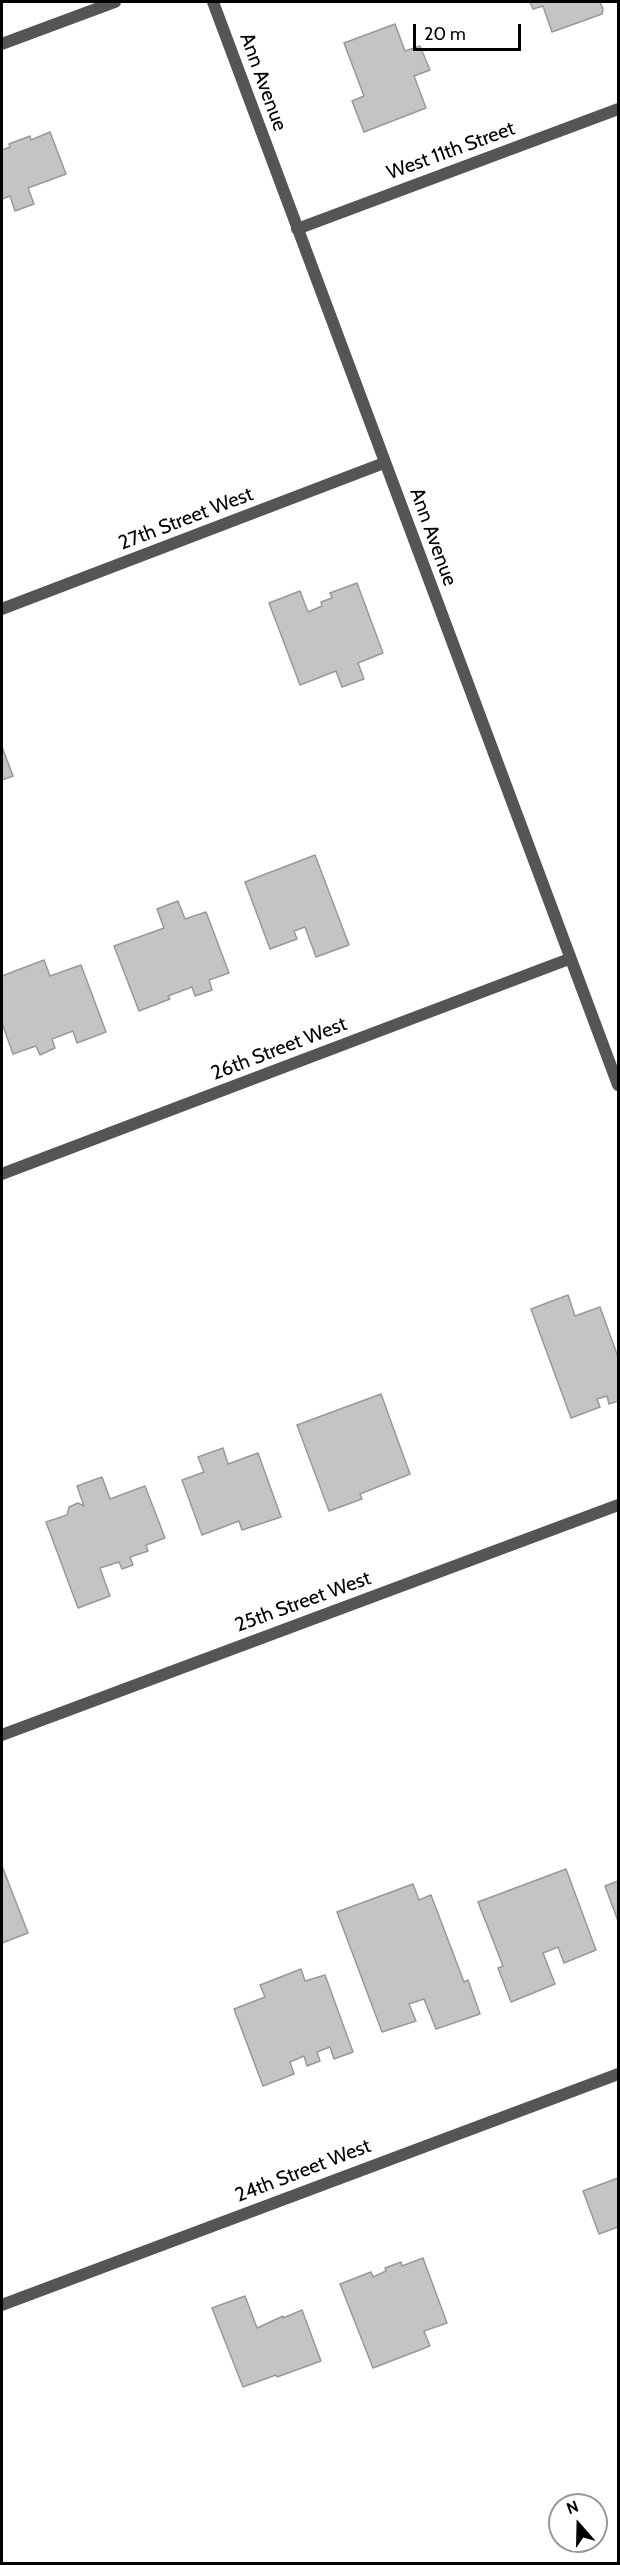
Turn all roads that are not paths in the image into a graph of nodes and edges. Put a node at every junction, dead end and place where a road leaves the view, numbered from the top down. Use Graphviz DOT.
graph roads {
  1 [pos="115,2"];
  2 [pos="213,2"];
  3 [pos="2,44"];
  4 [pos="618,109"];
  5 [pos="297,229"];
  6 [pos="384,463"];
  7 [pos="2,609"];
  8 [pos="569,959"];
  9 [pos="618,1085"];
  10 [pos="2,1174"];
  11 [pos="618,1505"];
  12 [pos="2,1735"];
  13 [pos="618,2074"];
  14 [pos="2,2305"];
  1 -- 3 [label="street"];
  2 -- 5 [label="street, Ann Avenue"];
  4 -- 5 [label="street, West 11th Street"];
  5 -- 6 [label="street, Ann Avenue"];
  6 -- 7 [label="street, 27th Street West"];
  6 -- 8 [label="street, Ann Avenue"];
  8 -- 9 [label="street, Ann Avenue"];
  8 -- 10 [label="street, 26th Street West"];
  11 -- 12 [label="street, 25th Street West"];
  13 -- 14 [label="street, 24th Street West"];
}
